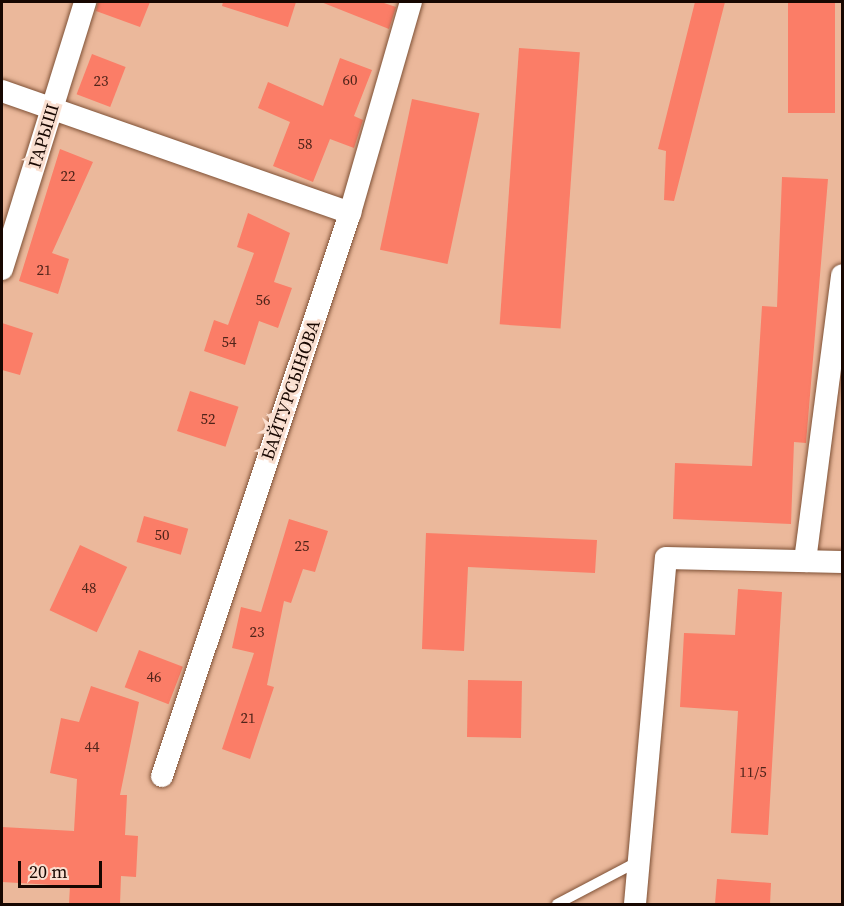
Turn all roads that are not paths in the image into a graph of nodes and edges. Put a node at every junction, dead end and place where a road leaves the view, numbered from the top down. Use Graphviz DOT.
graph roads {
  1 [pos="85,2"];
  2 [pos="411,2"];
  3 [pos="2,92"];
  4 [pos="52,110"];
  5 [pos="350,213"];
  6 [pos="2,269"];
  7 [pos="843,275"];
  8 [pos="805,561"];
  9 [pos="843,561"];
  10 [pos="162,776"];
  11 [pos="639,861"];
  12 [pos="557,904"];
  13 [pos="635,904"];
  1 -- 4 [label="street, ГАРЫШ"];
  2 -- 5 [label="street, БАЙТУРСЫНОВА"];
  3 -- 4 [label="street"];
  4 -- 5 [label="street"];
  4 -- 6 [label="street, ГАРЫШ"];
  5 -- 10 [label="street, БАЙТУРСЫНОВА"];
  7 -- 8 [label="street"];
  8 -- 9 [label="street"];
  8 -- 11 [label="street"];
  11 -- 12 [label="lane"];
  11 -- 13 [label="street"];
}
